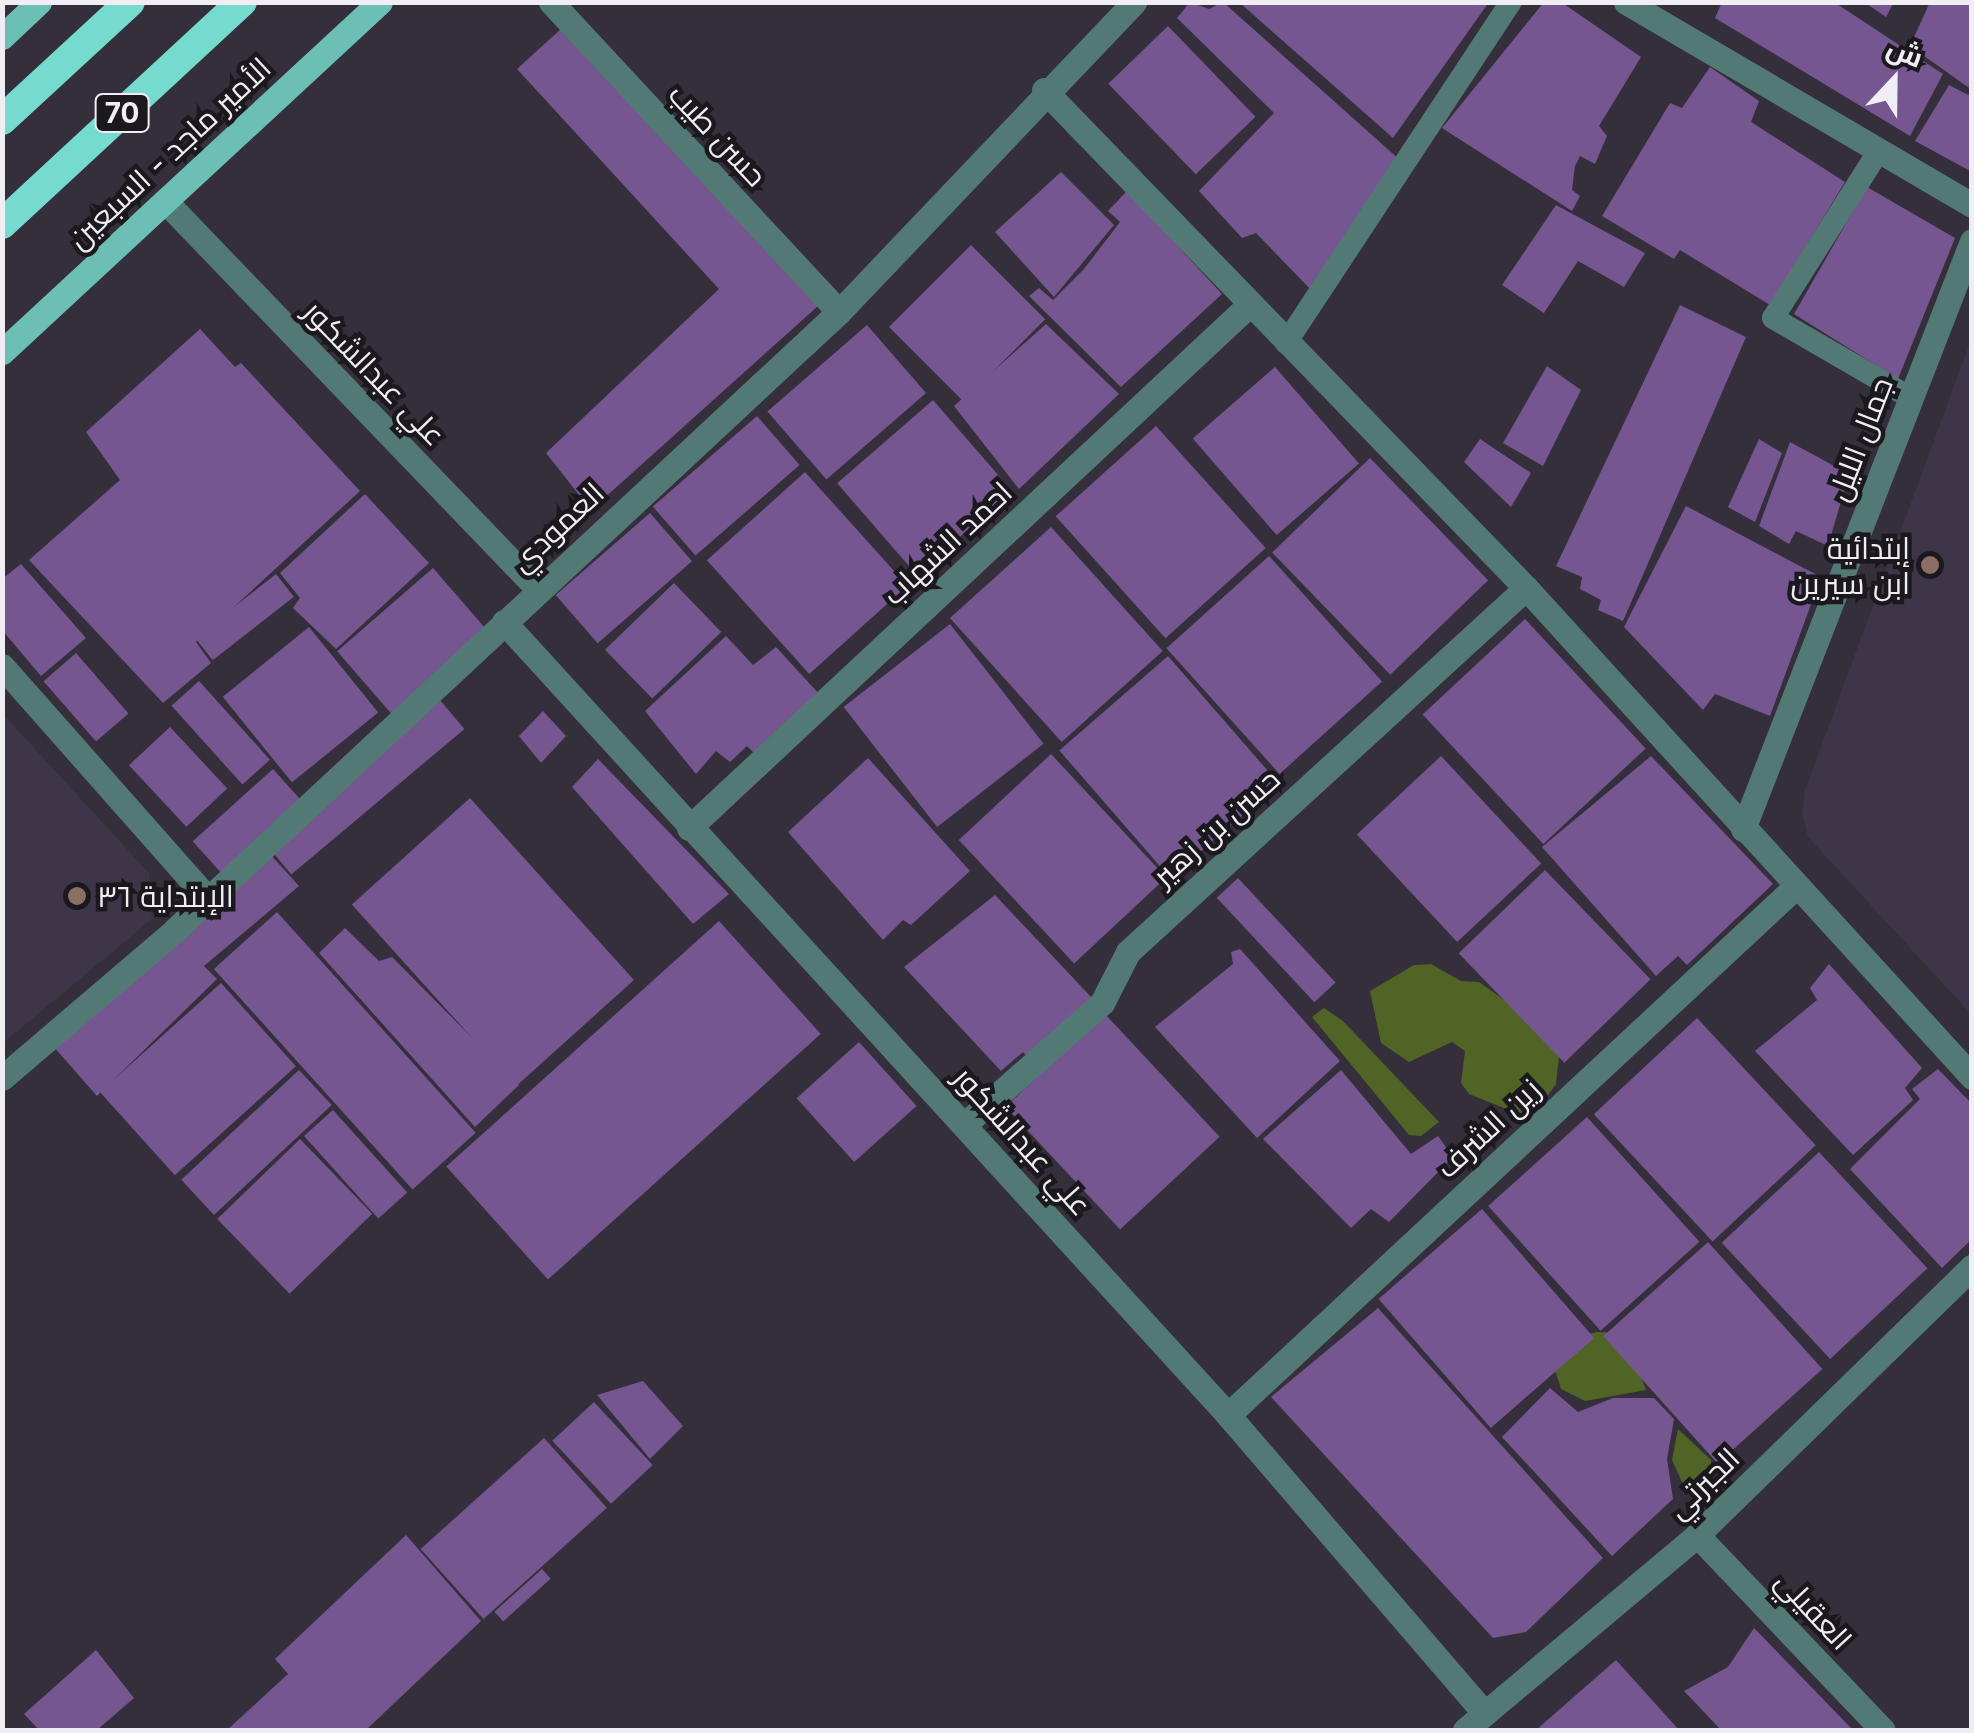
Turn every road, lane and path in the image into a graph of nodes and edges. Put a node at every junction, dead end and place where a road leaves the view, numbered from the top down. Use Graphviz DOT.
graph roads {
  1 [pos="39,2"];
  2 [pos="130,2"];
  3 [pos="242,2"];
  4 [pos="380,2"];
  5 [pos="550,2"];
  6 [pos="1134,2"];
  7 [pos="1511,2"];
  8 [pos="1626,2"];
  9 [pos="4,34"];
  10 [pos="1044,90"];
  11 [pos="2,120"];
  12 [pos="1878,152"];
  13 [pos="166,201"];
  14 [pos="1972,206"];
  15 [pos="2,224"];
  16 [pos="1972,241"];
  17 [pos="1249,305"];
  18 [pos="839,312"];
  19 [pos="1286,343"];
  20 [pos="2,352"];
  21 [pos="1911,398"];
  22 [pos="1526,588"];
  23 [pos="538,589"];
  24 [pos="504,622"];
  25 [pos="2,666"];
  26 [pos="689,828"];
  27 [pos="1743,829"];
  28 [pos="1793,889"];
  29 [pos="208,899"];
  30 [pos="1972,1077"];
  31 [pos="2,1078"];
  32 [pos="964,1124"];
  33 [pos="1972,1267"];
  34 [pos="1228,1416"];
  35 [pos="1697,1534"];
  36 [pos="1475,1722"];
  37 [pos="1883,1730"];
  1 -- 9 [label="main road"];
  2 -- 11 [label="highway, 70"];
  3 -- 15 [label="highway, 70"];
  4 -- 13 [label="main road, الأمير ماجد - السبعين"];
  5 -- 18 [label="street, حسن طيب"];
  6 -- 10 [label="street, العمودي"];
  7 -- 19 [label="lane"];
  8 -- 12 [label="street"];
  10 -- 17 [label="street"];
  10 -- 18 [label="street, العمودي"];
  12 -- 14 [label="street"];
  12 -- 21 [label="lane"];
  13 -- 20 [label="main road, الأمير ماجد - السبعين"];
  13 -- 23 [label="street, علي عبدالشكور"];
  16 -- 21 [label="street, جمال الليل"];
  17 -- 19 [label="street"];
  17 -- 26 [label="street, احمد الشهاب"];
  18 -- 23 [label="street, العمودي"];
  19 -- 22 [label="street"];
  21 -- 27 [label="street, جمال الليل"];
  22 -- 27 [label="street"];
  22 -- 32 [label="street, حسن بن زهير"];
  23 -- 24 [label="street, العمودي"];
  24 -- 26 [label="street, علي عبدالشكور"];
  24 -- 29 [label="street, العمودي"];
  25 -- 29 [label="street"];
  26 -- 32 [label="street, علي عبدالشكور"];
  27 -- 28 [label="street"];
  28 -- 30 [label="street"];
  28 -- 34 [label="street, زين الشرف"];
  29 -- 31 [label="street, العمودي"];
  32 -- 34 [label="street, علي عبدالشكور"];
  33 -- 35 [label="street, الجبرتي"];
  34 -- 36 [label="street, علي عبدالشكور"];
  35 -- 36 [label="street, الجبرتي"];
  35 -- 37 [label="street, العقيلي"];
}
